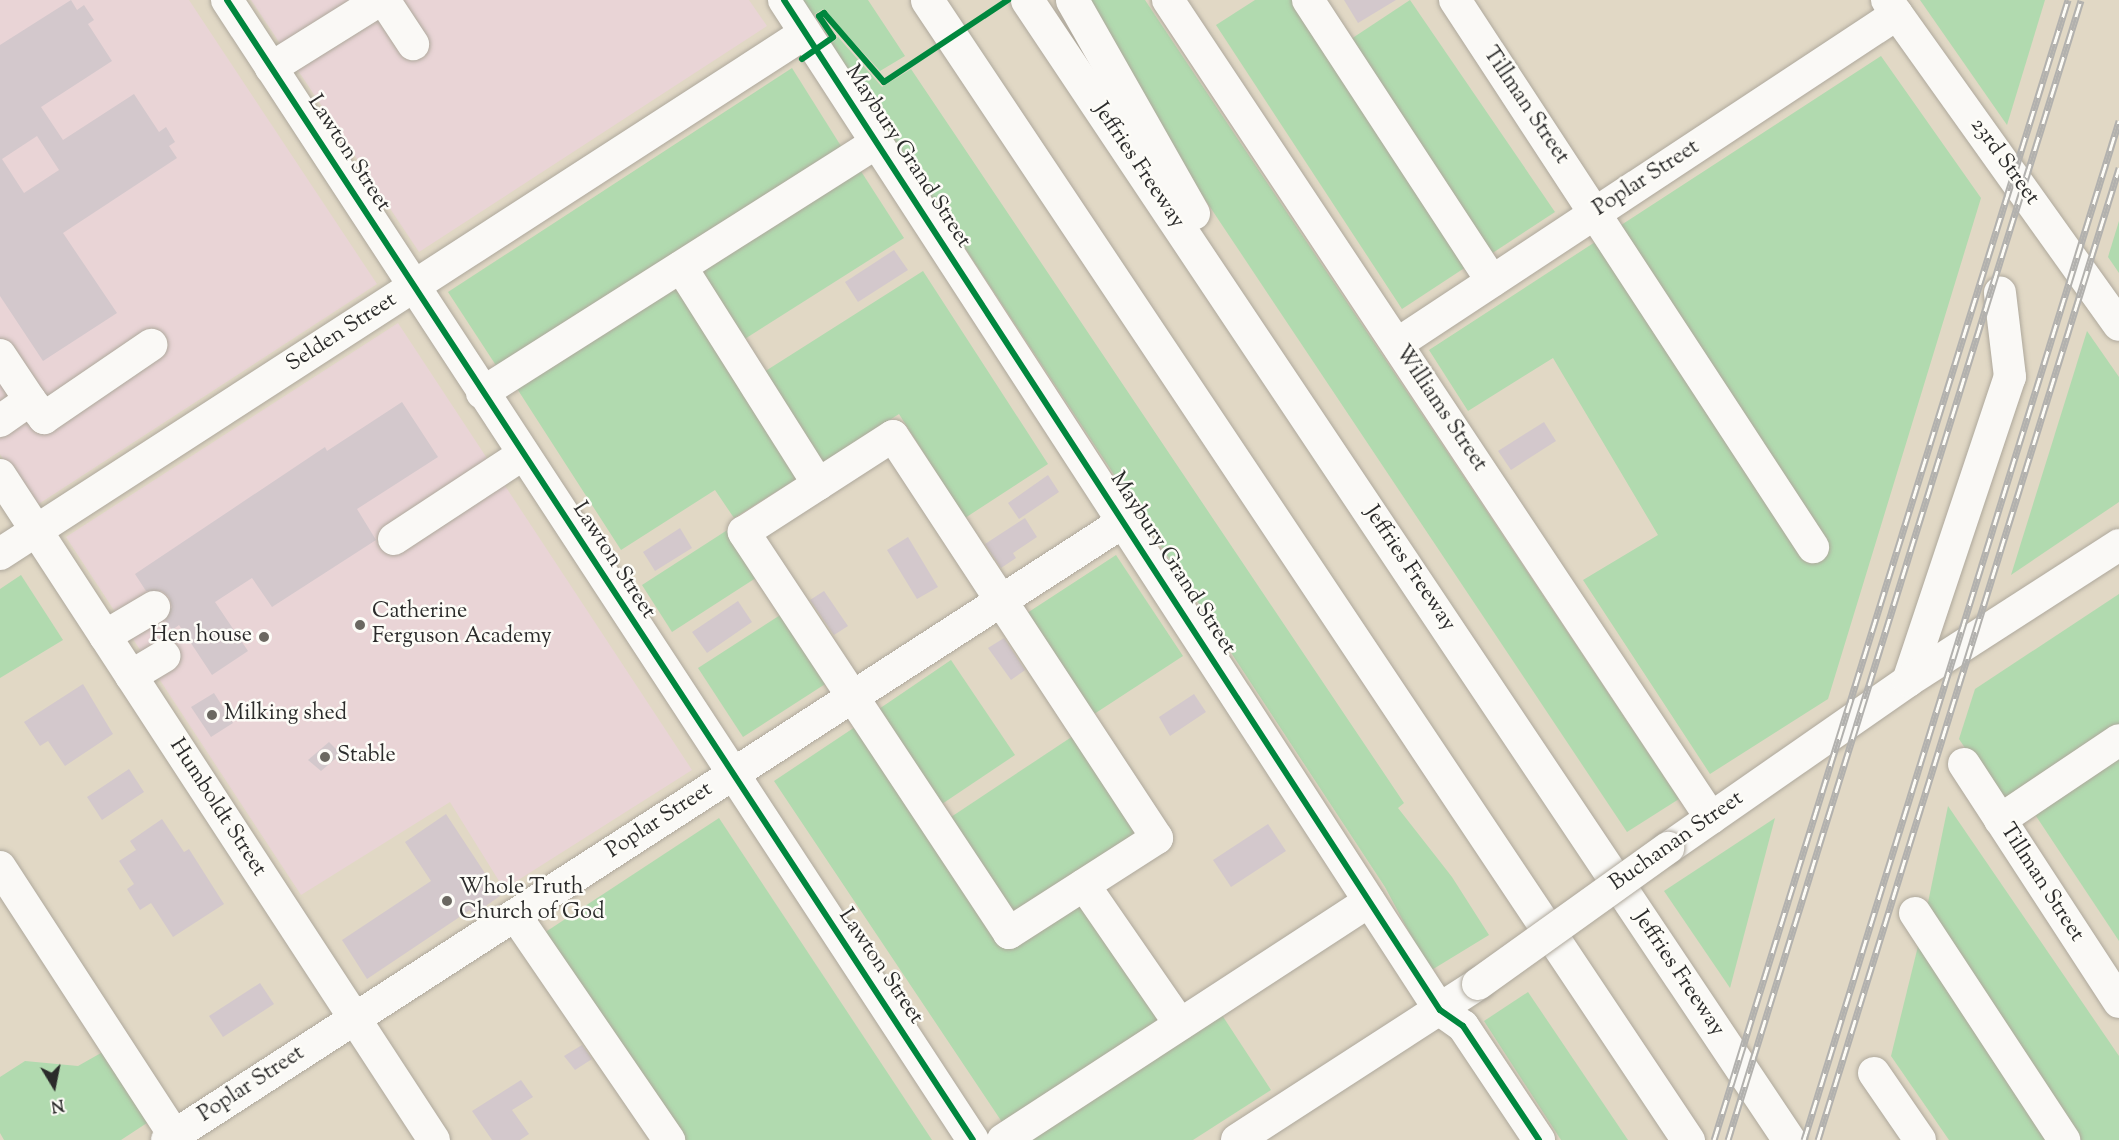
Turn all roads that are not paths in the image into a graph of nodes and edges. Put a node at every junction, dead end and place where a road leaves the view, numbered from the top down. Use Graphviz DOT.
graph roads {
  1 [pos="226,0"];
  2 [pos="382,0"];
  3 [pos="784,0"];
  4 [pos="927,0"];
  5 [pos="1027,0"];
  6 [pos="1072,0"];
  7 [pos="1168,0"];
  8 [pos="1308,0"];
  9 [pos="1455,0"];
  10 [pos="1892,7"];
  11 [pos="805,33"];
  12 [pos="413,44"];
  13 [pos="271,68"];
  14 [pos="876,143"];
  15 [pos="1596,212"];
  16 [pos="681,267"];
  17 [pos="1492,281"];
  18 [pos="413,287"];
  19 [pos="2000,293"];
  20 [pos="2119,325"];
  21 [pos="1397,344"];
  22 [pos="151,345"];
  23 [pos="0,355"];
  24 [pos="482,393"];
  25 [pos="30,399"];
  26 [pos="0,421"];
  27 [pos="1329,452"];
  28 [pos="522,455"];
  29 [pos="0,475"];
  30 [pos="818,484"];
  31 [pos="1123,522"];
  32 [pos="36,531"];
  33 [pos="394,539"];
  34 [pos="2119,545"];
  35 [pos="1813,548"];
  36 [pos="0,554"];
  37 [pos="999,602"];
  38 [pos="154,607"];
  39 [pos="105,636"];
  40 [pos="164,656"];
  41 [pos="131,676"];
  42 [pos="1908,681"];
  43 [pos="854,696"];
  44 [pos="2119,740"];
  45 [pos="1964,764"];
  46 [pos="731,776"];
  47 [pos="1712,818"];
  48 [pos="2000,820"];
  49 [pos="0,867"];
  50 [pos="1084,885"];
  51 [pos="1369,901"];
  52 [pos="1915,913"];
  53 [pos="515,915"];
  54 [pos="2119,1002"];
  55 [pos="1440,1010"];
  56 [pos="354,1019"];
  57 [pos="1180,1024"];
  58 [pos="1874,1073"];
  59 [pos="172,1138"];
  60 [pos="434,1140"];
  61 [pos="669,1140"];
  62 [pos="972,1140"];
  63 [pos="1003,1140"];
  64 [pos="1237,1140"];
  65 [pos="1539,1140"];
  66 [pos="1688,1140"];
  67 [pos="1789,1140"];
  68 [pos="1920,1140"];
  69 [pos="2064,1140"];
  1 -- 13 [label="street, Lawton Street"];
  2 -- 12 [label="street"];
  2 -- 13 [label="street"];
  3 -- 11 [label="street, Maybury Grand Street"];
  4 -- 66 [label="highway"];
  5 -- 27 [label="highway, Jeffries Freeway"];
  6 -- 27 [label="highway"];
  7 -- 21 [label="street, Williams Street"];
  8 -- 17 [label="street"];
  9 -- 15 [label="street, Tillman Street"];
  10 -- 15 [label="street, Poplar Street"];
  10 -- 20 [label="street, 23rd Street"];
  11 -- 14 [label="street, Maybury Grand Street"];
  11 -- 18 [label="street, Selden Street"];
  13 -- 18 [label="street, Lawton Street"];
  14 -- 16 [label="street"];
  14 -- 31 [label="street, Maybury Grand Street"];
  15 -- 17 [label="street, Poplar Street"];
  15 -- 35 [label="street, Tillman Street"];
  16 -- 24 [label="street"];
  16 -- 30 [label="street"];
  17 -- 21 [label="street, Poplar Street"];
  18 -- 24 [label="street, Lawton Street"];
  18 -- 32 [label="street, Selden Street"];
  19 -- 42 [label="street"];
  21 -- 47 [label="street, Williams Street"];
  22 -- 25 [label="street"];
  23 -- 25 [label="street"];
  24 -- 28 [label="street, Lawton Street"];
  25 -- 26 [label="street"];
  27 -- 67 [label="highway, Jeffries Freeway"];
  28 -- 33 [label="street"];
  28 -- 46 [label="street, Lawton Street"];
  29 -- 32 [label="street, Humboldt Street"];
  30 -- 37 [label="street"];
  30 -- 43 [label="street"];
  31 -- 37 [label="street, Poplar Street"];
  31 -- 51 [label="street, Maybury Grand Street"];
  32 -- 36 [label="street, Selden Street"];
  32 -- 39 [label="street, Humboldt Street"];
  34 -- 42 [label="street, Buchanan Street"];
  37 -- 43 [label="street, Poplar Street"];
  37 -- 50 [label="street"];
  38 -- 39 [label="street"];
  39 -- 41 [label="street, Humboldt Street"];
  40 -- 41 [label="street"];
  41 -- 56 [label="street, Humboldt Street"];
  42 -- 47 [label="street, Buchanan Street"];
  43 -- 46 [label="street, Poplar Street"];
  43 -- 50 [label="street"];
  44 -- 48 [label="street"];
  45 -- 48 [label="street, Tillman Street"];
  46 -- 53 [label="street, Poplar Street"];
  46 -- 62 [label="street, Lawton Street"];
  47 -- 55 [label="street, Buchanan Street, bridge"];
  48 -- 54 [label="street, Tillman Street"];
  49 -- 59 [label="street"];
  50 -- 57 [label="street"];
  51 -- 55 [label="street, Maybury Grand Street"];
  51 -- 57 [label="street"];
  52 -- 69 [label="street"];
  53 -- 56 [label="street, Poplar Street"];
  53 -- 61 [label="street"];
  55 -- 64 [label="street, Buchanan Street"];
  55 -- 65 [label="street, Maybury Grand Street"];
  56 -- 59 [label="street, Poplar Street"];
  56 -- 60 [label="street, Humboldt Street"];
  57 -- 63 [label="street"];
  58 -- 68 [label="street"];
}
